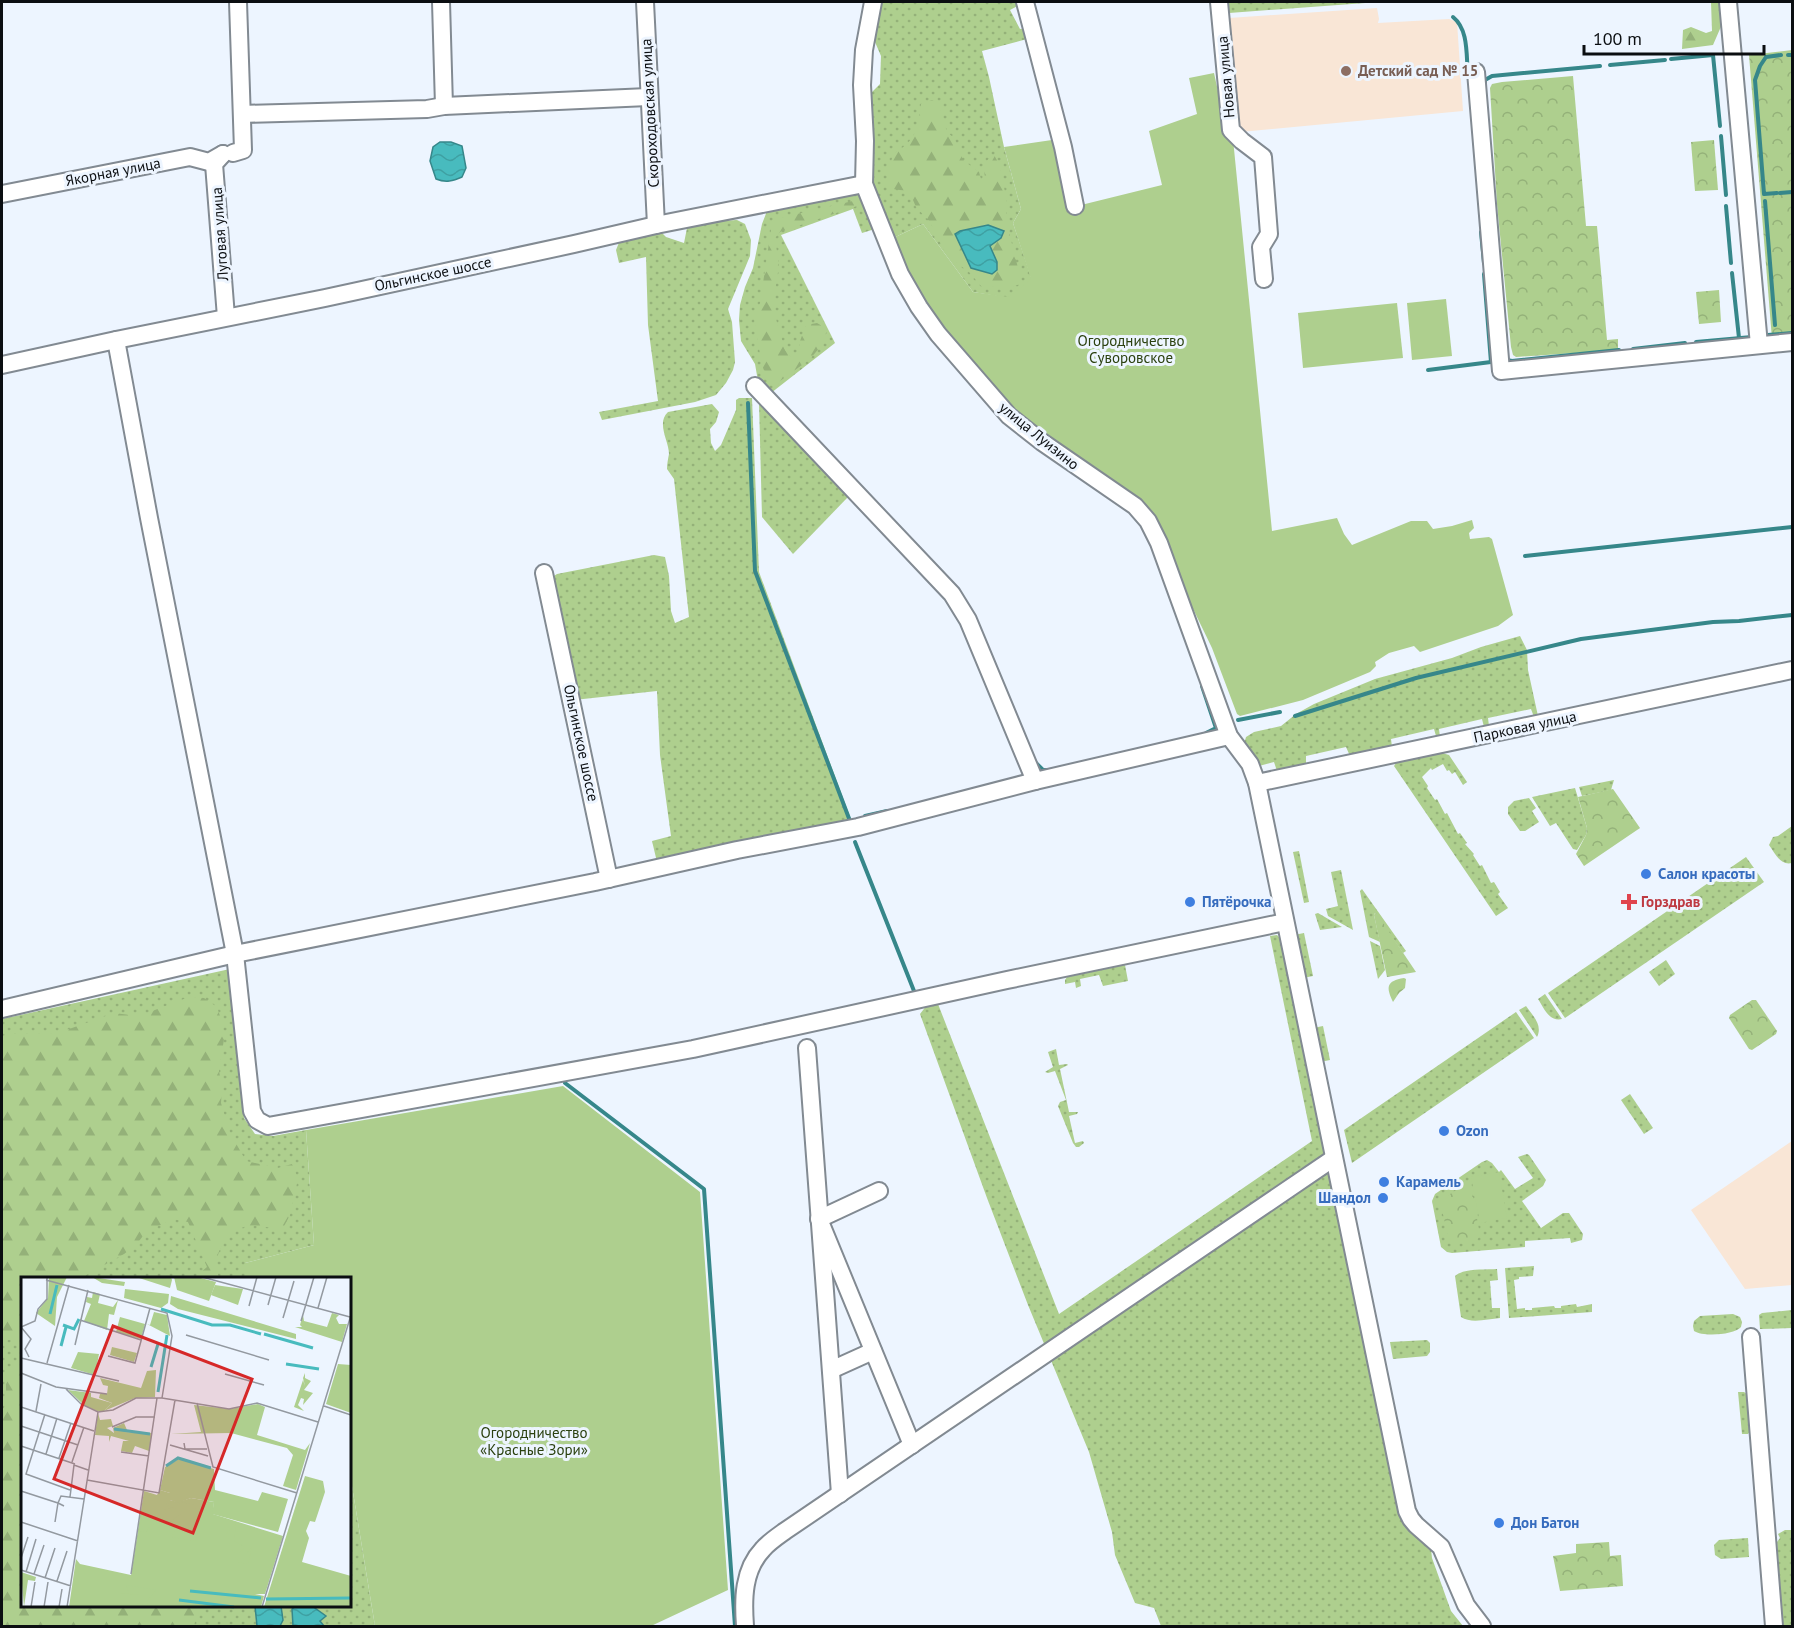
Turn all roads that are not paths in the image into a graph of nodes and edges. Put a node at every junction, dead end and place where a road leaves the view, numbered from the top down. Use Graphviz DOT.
graph roads {
  1 [pos="238,2"];
  2 [pos="441,2"];
  3 [pos="645,2"];
  4 [pos="873,2"];
  5 [pos="1025,2"];
  6 [pos="1219,2"];
  7 [pos="1728,2"];
  8 [pos="1476,72"];
  9 [pos="648,98"];
  10 [pos="444,106"];
  11 [pos="242,114"];
  12 [pos="228,153"];
  13 [pos="864,184"];
  14 [pos="2,194"];
  15 [pos="1075,206"];
  16 [pos="656,225"];
  17 [pos="1264,279"];
  18 [pos="226,317"];
  19 [pos="116,340"];
  20 [pos="1792,342"];
  21 [pos="1759,345"];
  22 [pos="2,365"];
  23 [pos="755,386"];
  24 [pos="544,573"];
  25 [pos="1792,670"];
  26 [pos="1229,736"];
  27 [pos="1035,781"];
  28 [pos="1257,783"];
  29 [pos="609,879"];
  30 [pos="1286,922"];
  31 [pos="235,954"];
  32 [pos="2,1009"];
  33 [pos="807,1048"];
  34 [pos="1334,1158"];
  35 [pos="879,1191"];
  36 [pos="819,1219"];
  37 [pos="1752,1337"];
  38 [pos="873,1351"];
  39 [pos="831,1370"];
  40 [pos="912,1445"];
  41 [pos="840,1494"];
  42 [pos="745,1626"];
  43 [pos="1482,1626"];
  44 [pos="1774,1626"];
  1 -- 11 [label="street, Луговая улица"];
  2 -- 10 [label="street"];
  3 -- 9 [label="street, Скороходовская улица"];
  4 -- 13 [label="street, улица Луизино"];
  5 -- 15 [label="street"];
  6 -- 17 [label="street, Новая улица"];
  7 -- 21 [label="street"];
  8 -- 21 [label="street"];
  9 -- 10 [label="street"];
  9 -- 16 [label="street, Скороходовская улица"];
  10 -- 11 [label="street"];
  11 -- 12 [label="street, Луговая улица"];
  12 -- 14 [label="street, Якорная улица"];
  12 -- 18 [label="street, Луговая улица"];
  13 -- 16 [label="street, Ольгинское шоссе"];
  13 -- 26 [label="street, улица Луизино"];
  16 -- 18 [label="street, Ольгинское шоссе"];
  18 -- 19 [label="street, Ольгинское шоссе"];
  19 -- 22 [label="street, Ольгинское шоссе"];
  19 -- 31 [label="street"];
  20 -- 21 [label="street"];
  23 -- 27 [label="street"];
  24 -- 29 [label="street, Ольгинское шоссе"];
  25 -- 28 [label="street, Парковая улица"];
  26 -- 27 [label="street"];
  26 -- 28 [label="street, улица Луизино"];
  27 -- 29 [label="street"];
  28 -- 30 [label="street, улица Луизино"];
  29 -- 31 [label="street"];
  30 -- 31 [label="street"];
  30 -- 34 [label="street, улица Луизино"];
  31 -- 32 [label="street"];
  33 -- 36 [label="street"];
  34 -- 40 [label="street"];
  34 -- 43 [label="street, улица Луизино"];
  35 -- 36 [label="street"];
  36 -- 38 [label="street"];
  36 -- 39 [label="street"];
  37 -- 44 [label="street"];
  38 -- 39 [label="street"];
  38 -- 40 [label="street"];
  39 -- 41 [label="street"];
  40 -- 41 [label="street"];
  41 -- 42 [label="street"];
}
